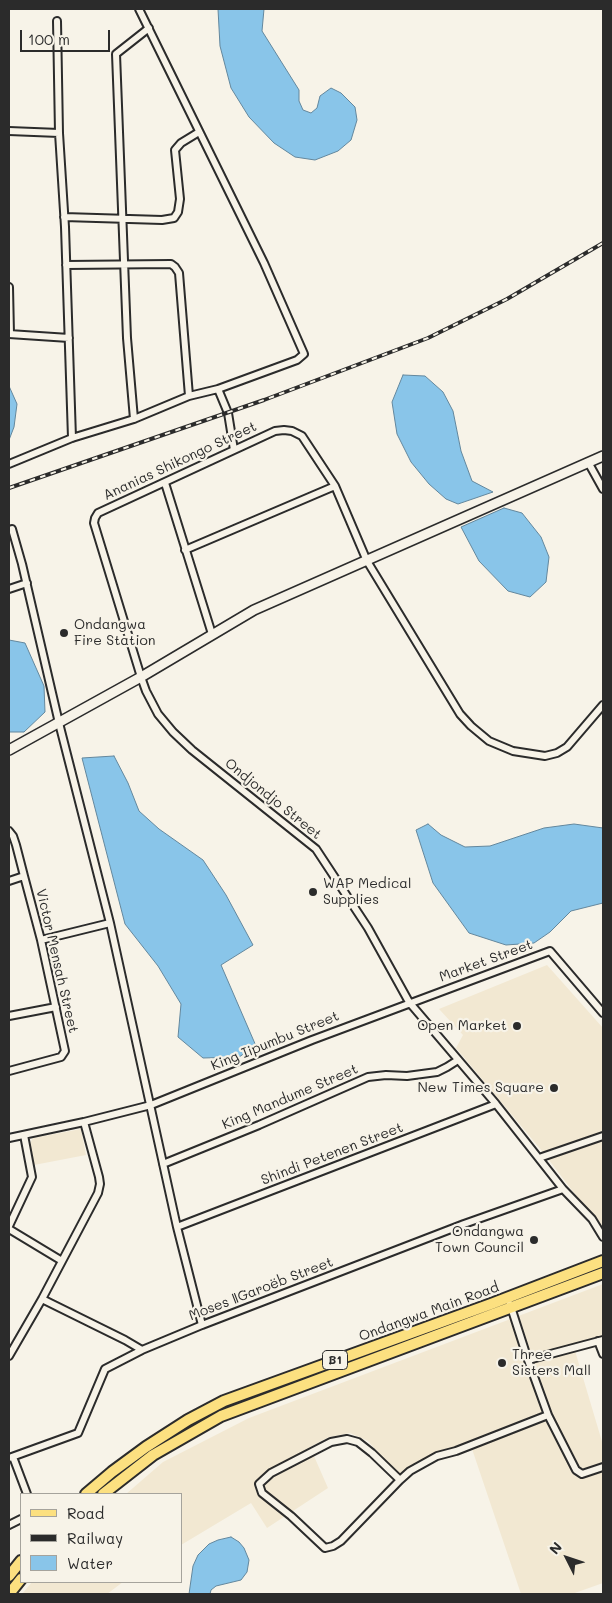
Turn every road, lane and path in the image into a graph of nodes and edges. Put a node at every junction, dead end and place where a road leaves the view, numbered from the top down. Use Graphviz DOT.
graph roads {
  1 [pos="138,9"];
  2 [pos="56,21"];
  3 [pos="149,28"];
  4 [pos="9,131"];
  5 [pos="199,132"];
  6 [pos="59,133"];
  7 [pos="64,217"];
  8 [pos="122,218"];
  9 [pos="124,264"];
  10 [pos="66,265"];
  11 [pos="9,286"];
  12 [pos="9,304"];
  13 [pos="9,334"];
  14 [pos="69,338"];
  15 [pos="218,389"];
  16 [pos="189,396"];
  17 [pos="134,418"];
  18 [pos="72,438"];
  19 [pos="234,450"];
  20 [pos="603,456"];
  21 [pos="588,462"];
  22 [pos="9,464"];
  23 [pos="165,483"];
  24 [pos="335,486"];
  25 [pos="603,489"];
  26 [pos="9,530"];
  27 [pos="185,550"];
  28 [pos="366,561"];
  29 [pos="27,582"];
  30 [pos="9,589"];
  31 [pos="212,634"];
  32 [pos="141,677"];
  33 [pos="603,705"];
  34 [pos="59,723"];
  35 [pos="9,750"];
  36 [pos="9,831"];
  37 [pos="24,876"];
  38 [pos="9,881"];
  39 [pos="110,923"];
  40 [pos="41,940"];
  41 [pos="409,1002"];
  42 [pos="56,1007"];
  43 [pos="603,1013"];
  44 [pos="9,1016"];
  45 [pos="458,1060"];
  46 [pos="9,1071"];
  47 [pos="496,1104"];
  48 [pos="151,1105"];
  49 [pos="84,1122"];
  50 [pos="24,1135"];
  51 [pos="603,1136"];
  52 [pos="9,1138"];
  53 [pos="539,1158"];
  54 [pos="163,1164"];
  55 [pos="563,1189"];
  56 [pos="9,1228"];
  57 [pos="177,1228"];
  58 [pos="603,1237"];
  59 [pos="62,1261"];
  60 [pos="603,1261"];
  61 [pos="603,1273"];
  62 [pos="508,1298"];
  63 [pos="42,1299"];
  64 [pos="511,1308"];
  65 [pos="202,1325"];
  66 [pos="601,1340"];
  67 [pos="142,1350"];
  68 [pos="603,1354"];
  69 [pos="9,1356"];
  70 [pos="528,1360"];
  71 [pos="548,1415"];
  72 [pos="188,1420"];
  73 [pos="193,1431"];
  74 [pos="11,1458"];
  75 [pos="603,1467"];
  76 [pos="400,1480"];
  77 [pos="27,1493"];
  78 [pos="87,1493"];
  79 [pos="104,1493"];
  80 [pos="20,1562"];
  81 [pos="9,1576"];
  82 [pos="20,1580"];
  83 [pos="9,1594"];
  1 -- 3 [label="street"];
  2 -- 6 [label="street"];
  3 -- 5 [label="street"];
  3 -- 8 [label="street"];
  4 -- 6 [label="street"];
  5 -- 8 [label="street"];
  5 -- 15 [label="street"];
  6 -- 7 [label="street"];
  7 -- 8 [label="street"];
  7 -- 10 [label="street"];
  8 -- 9 [label="street"];
  9 -- 10 [label="street"];
  9 -- 16 [label="street"];
  9 -- 17 [label="street"];
  10 -- 14 [label="street"];
  11 -- 12 [label="street"];
  12 -- 13 [label="street"];
  13 -- 14 [label="street"];
  14 -- 18 [label="street"];
  15 -- 16 [label="street"];
  15 -- 19 [label="street"];
  16 -- 17 [label="street"];
  17 -- 18 [label="street"];
  18 -- 22 [label="street"];
  19 -- 23 [label="street, Ananias Shikongo Street"];
  19 -- 24 [label="street, Ananias Shikongo Street"];
  20 -- 21 [label="street"];
  21 -- 25 [label="street"];
  21 -- 28 [label="street"];
  23 -- 27 [label="street"];
  23 -- 32 [label="street, Ananias Shikongo Street"];
  24 -- 27 [label="street"];
  24 -- 28 [label="street, Ananias Shikongo Street"];
  26 -- 29 [label="street"];
  27 -- 31 [label="street"];
  28 -- 31 [label="street"];
  28 -- 33 [label="street, Ananias Shikongo Street"];
  29 -- 30 [label="street"];
  29 -- 34 [label="street"];
  31 -- 32 [label="street"];
  32 -- 34 [label="street"];
  32 -- 41 [label="street, Ondjondjo Street"];
  34 -- 35 [label="street"];
  34 -- 39 [label="street"];
  36 -- 37 [label="street, Victor Mensah Street"];
  37 -- 38 [label="street"];
  37 -- 40 [label="street, Victor Mensah Street"];
  39 -- 40 [label="street"];
  39 -- 48 [label="street"];
  40 -- 42 [label="street, Victor Mensah Street"];
  41 -- 43 [label="street, Market Street"];
  41 -- 45 [label="street, Ondjondjo Street"];
  41 -- 48 [label="street, King Iipumbu Street"];
  42 -- 44 [label="street"];
  42 -- 46 [label="street, Victor Mensah Street"];
  45 -- 47 [label="street, Ondjondjo Street"];
  45 -- 54 [label="street, King Mandume Street"];
  47 -- 53 [label="street, Ondjondjo Street"];
  47 -- 57 [label="street, Shindi Petenen Street"];
  48 -- 49 [label="street, King Iipumbu Street"];
  48 -- 54 [label="street"];
  49 -- 50 [label="street, King Iipumbu Street"];
  49 -- 59 [label="street"];
  50 -- 52 [label="street, King Iipumbu Street"];
  50 -- 56 [label="street"];
  51 -- 53 [label="street"];
  53 -- 55 [label="street, Ondjondjo Street"];
  54 -- 57 [label="street"];
  55 -- 58 [label="street, Ondjondjo Street"];
  55 -- 65 [label="street, Moses ǁGaroëb Street"];
  56 -- 59 [label="street"];
  57 -- 65 [label="street"];
  59 -- 63 [label="street"];
  60 -- 62 [label="main road, Ondangwa Main Road / B1"];
  61 -- 64 [label="main road, Ondangwa Main Road / B1"];
  62 -- 64 [label="street"];
  62 -- 72 [label="main road, Ondangwa Main Road / B1"];
  63 -- 67 [label="street"];
  63 -- 69 [label="street"];
  64 -- 70 [label="street"];
  64 -- 73 [label="main road, Ondangwa Main Road / B1"];
  65 -- 67 [label="street, Moses ǁGaroëb Street"];
  66 -- 68 [label="street"];
  66 -- 70 [label="street"];
  67 -- 74 [label="street, Moses ǁGaroëb Street"];
  70 -- 71 [label="street"];
  71 -- 75 [label="street"];
  71 -- 76 [label="street"];
  72 -- 73 [label="main road"];
  72 -- 78 [label="main road, Ondangwa Main Road / B1"];
  73 -- 79 [label="main road, Ondangwa Main Road / B1"];
  74 -- 77 [label="street"];
  76 -- 76 [label="street"];
  80 -- 81 [label="main road"];
  82 -- 83 [label="main road"];
}
